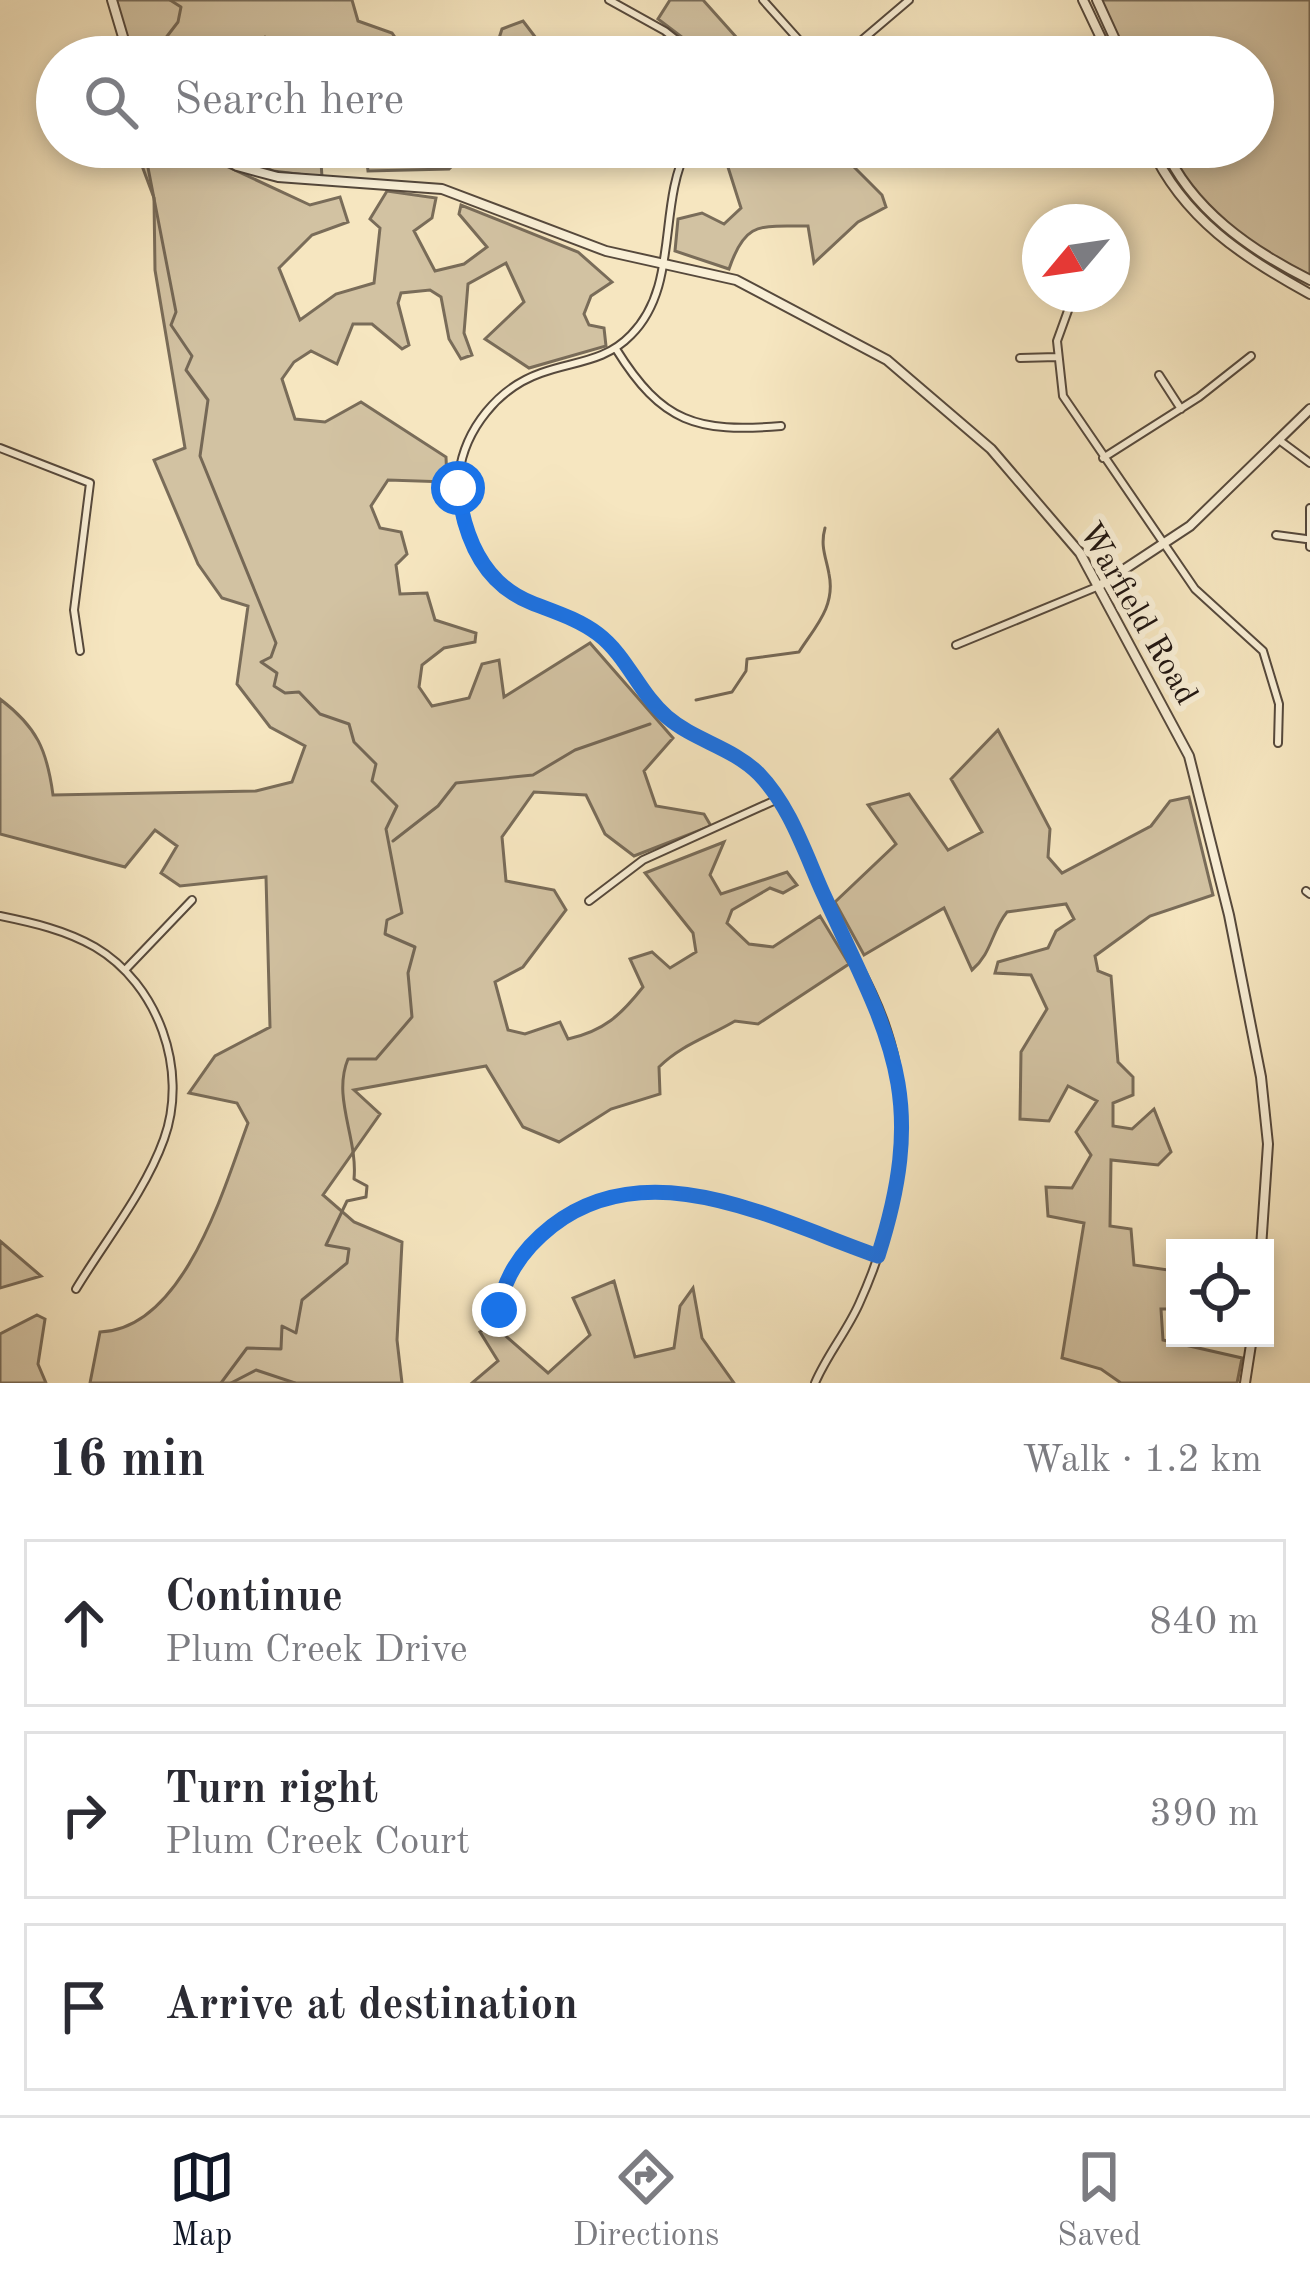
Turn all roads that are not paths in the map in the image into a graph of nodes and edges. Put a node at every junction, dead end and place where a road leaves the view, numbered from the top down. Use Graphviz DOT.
graph roads {
  1 [pos="112,0"];
  2 [pos="609,0"];
  3 [pos="763,0"];
  4 [pos="909,0"];
  5 [pos="1083,0"];
  6 [pos="1097,0"];
  7 [pos="123,36"];
  8 [pos="671,36"];
  9 [pos="795,36"];
  10 [pos="867,36"];
  11 [pos="1100,36"];
  12 [pos="1113,36"];
  13 [pos="244,168"];
  14 [pos="680,168"];
  15 [pos="1161,168"];
  16 [pos="1175,168"];
  17 [pos="662,262"];
  18 [pos="1310,280"];
  19 [pos="1310,294"];
  20 [pos="1067,312"];
  21 [pos="616,350"];
  22 [pos="1251,356"];
  23 [pos="1057,357"];
  24 [pos="1020,358"];
  25 [pos="1159,375"];
  26 [pos="1181,409"];
  27 [pos="1310,409"];
  28 [pos="782,425"];
  29 [pos="1276,437"];
  30 [pos="0,448"];
  31 [pos="1103,458"];
  32 [pos="1310,463"];
  33 [pos="1310,508"];
  34 [pos="1276,535"];
  35 [pos="1308,543"];
  36 [pos="1162,545"];
  37 [pos="1099,586"];
  38 [pos="956,645"];
  39 [pos="80,651"];
  40 [pos="1278,743"];
  41 [pos="778,799"];
  42 [pos="192,900"];
  43 [pos="589,901"];
  44 [pos="0,916"];
  45 [pos="126,969"];
  46 [pos="1263,1239"];
  47 [pos="878,1256"];
  48 [pos="76,1288"];
  49 [pos="499,1310"];
  50 [pos="1251,1347"];
  51 [pos="814,1383"];
  52 [pos="1246,1383"];
  1 -- 7 [label="street"];
  2 -- 8 [label="street"];
  3 -- 9 [label="street"];
  4 -- 10 [label="street"];
  5 -- 11 [label="street"];
  6 -- 12 [label="street"];
  13 -- 17 [label="street, Warfield Road"];
  14 -- 17 [label="street"];
  15 -- 19 [label="street"];
  16 -- 18 [label="street"];
  17 -- 21 [label="street"];
  17 -- 37 [label="street, Warfield Road"];
  20 -- 23 [label="street"];
  21 -- 28 [label="street"];
  21 -- 41 [label="street"];
  22 -- 26 [label="street"];
  23 -- 24 [label="street"];
  23 -- 31 [label="street"];
  25 -- 26 [label="street"];
  26 -- 31 [label="street"];
  27 -- 29 [label="street"];
  29 -- 32 [label="street"];
  29 -- 36 [label="street"];
  30 -- 39 [label="street"];
  31 -- 36 [label="street"];
  33 -- 35 [label="street"];
  34 -- 35 [label="street"];
  36 -- 37 [label="street"];
  36 -- 40 [label="street"];
  37 -- 38 [label="street"];
  37 -- 46 [label="street, Warfield Road"];
  41 -- 43 [label="street"];
  41 -- 47 [label="street"];
  42 -- 45 [label="street"];
  44 -- 45 [label="street"];
  45 -- 48 [label="street"];
  47 -- 49 [label="street"];
  47 -- 51 [label="street"];
  50 -- 52 [label="street"];
}
